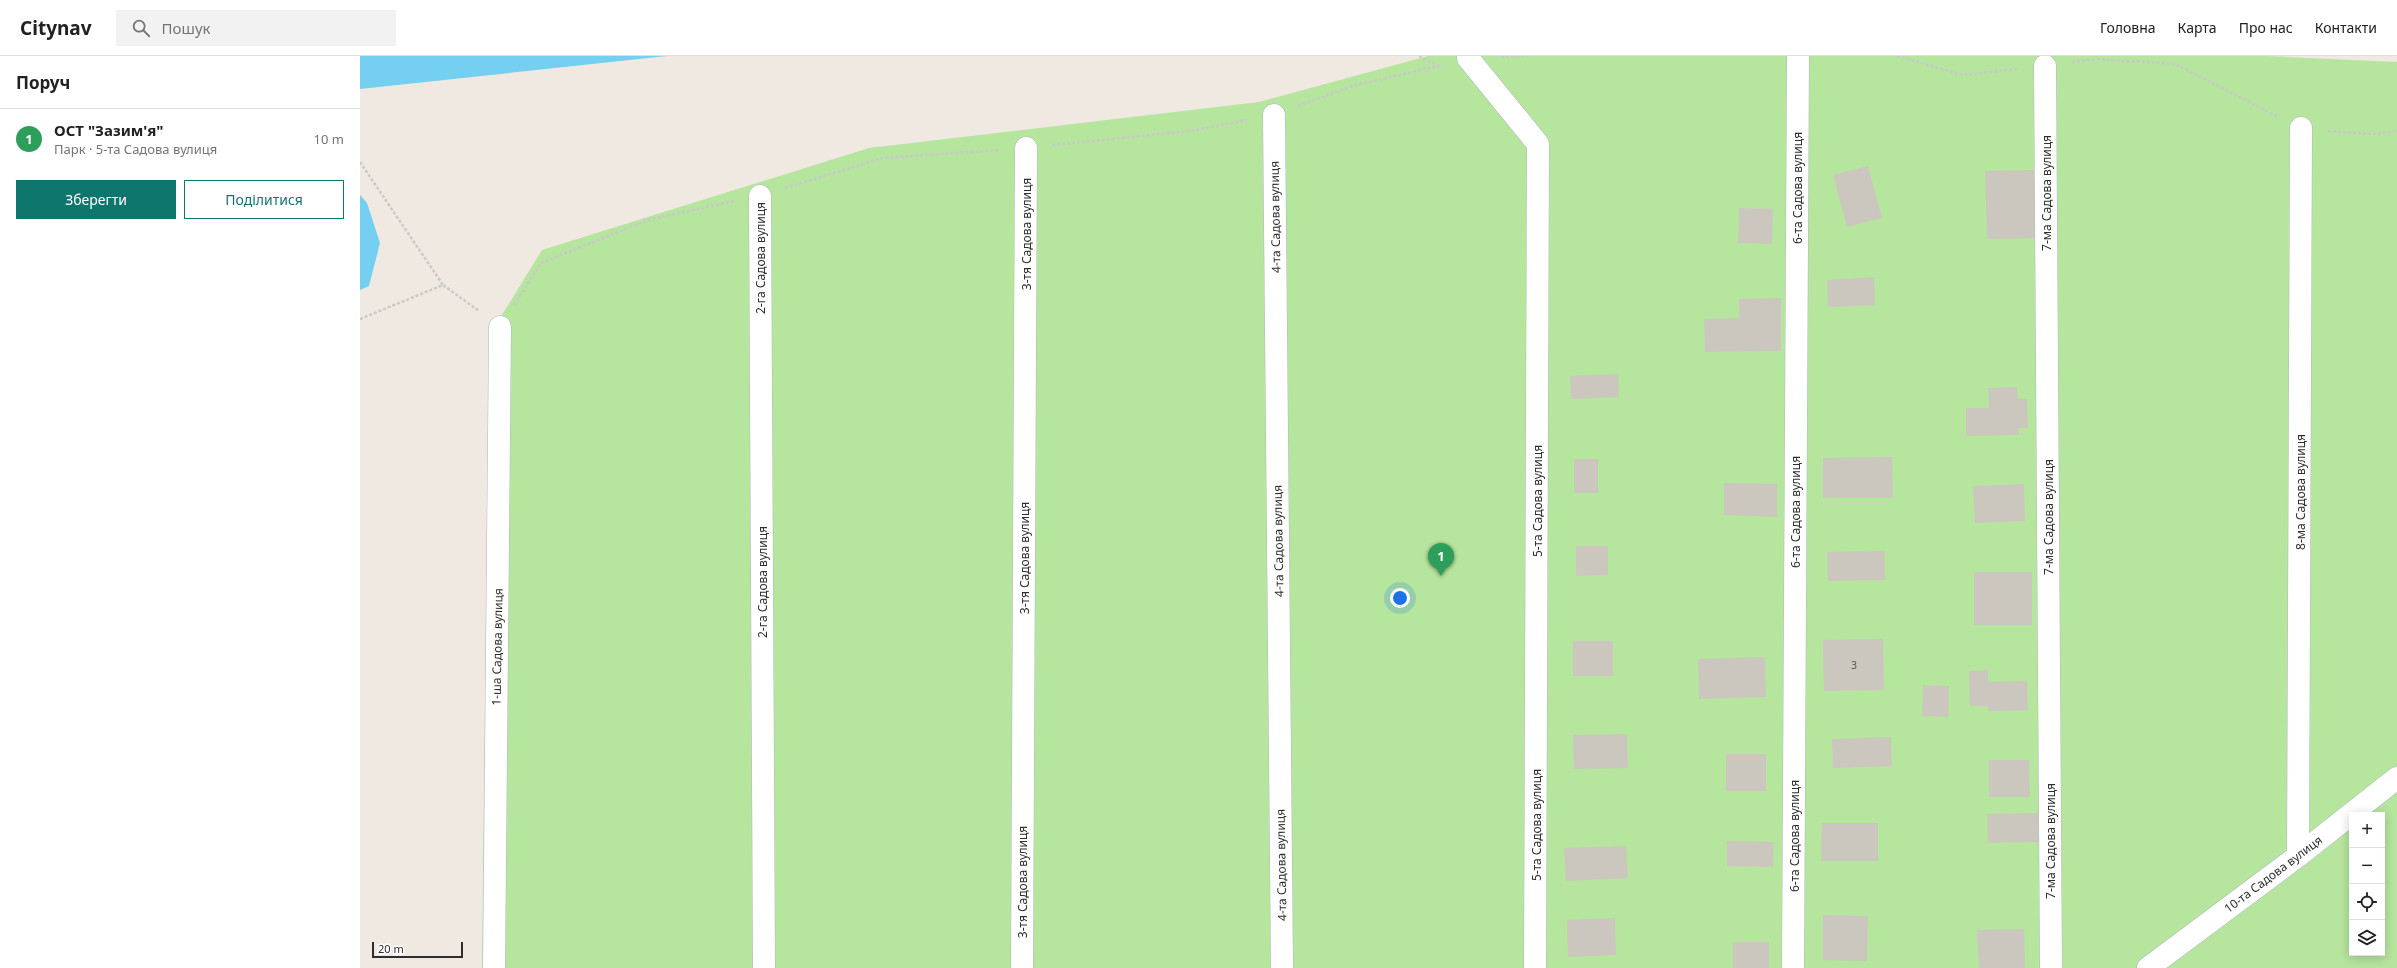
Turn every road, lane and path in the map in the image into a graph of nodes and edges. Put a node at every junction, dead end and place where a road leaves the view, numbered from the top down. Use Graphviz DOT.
graph roads {
  1 [pos="1419,56"];
  2 [pos="1527,56"];
  3 [pos="1798,56"];
  4 [pos="1897,56"];
  5 [pos="1468,58"];
  6 [pos="1438,66"];
  7 [pos="2045,66"];
  8 [pos="1274,115"];
  9 [pos="2301,128"];
  10 [pos="2397,131"];
  11 [pos="1026,148"];
  12 [pos="360,162"];
  13 [pos="760,196"];
  14 [pos="443,285"];
  15 [pos="360,318"];
  16 [pos="500,327"];
  17 [pos="2397,778"];
  18 [pos="2298,856"];
  19 [pos="494,968"];
  20 [pos="764,968"];
  21 [pos="1022,968"];
  22 [pos="1282,968"];
  23 [pos="1535,968"];
  24 [pos="1793,968"];
  25 [pos="2051,968"];
  26 [pos="2148,968"];
  1 -- 6 [label="path"];
  2 -- 5 [label="path"];
  3 -- 24 [label="street, 6-та Садова вулиця"];
  4 -- 7 [label="path"];
  5 -- 6 [label="path"];
  5 -- 23 [label="street, 5-та Садова вулиця"];
  6 -- 8 [label="path"];
  7 -- 9 [label="path"];
  7 -- 25 [label="street, 7-ма Садова вулиця"];
  8 -- 11 [label="path"];
  8 -- 22 [label="street, 4-та Садова вулиця"];
  9 -- 10 [label="path"];
  9 -- 18 [label="street, 8-ма Садова вулиця"];
  11 -- 13 [label="path"];
  11 -- 21 [label="street, 3-тя Садова вулиця"];
  12 -- 14 [label="path"];
  13 -- 16 [label="path"];
  13 -- 20 [label="street, 2-га Садова вулиця"];
  14 -- 15 [label="path"];
  14 -- 16 [label="path"];
  16 -- 19 [label="street, 1-ша Садова вулиця"];
  17 -- 18 [label="street, 10-та Садова вулиця"];
  18 -- 26 [label="street, 10-та Садова вулиця"];
}
